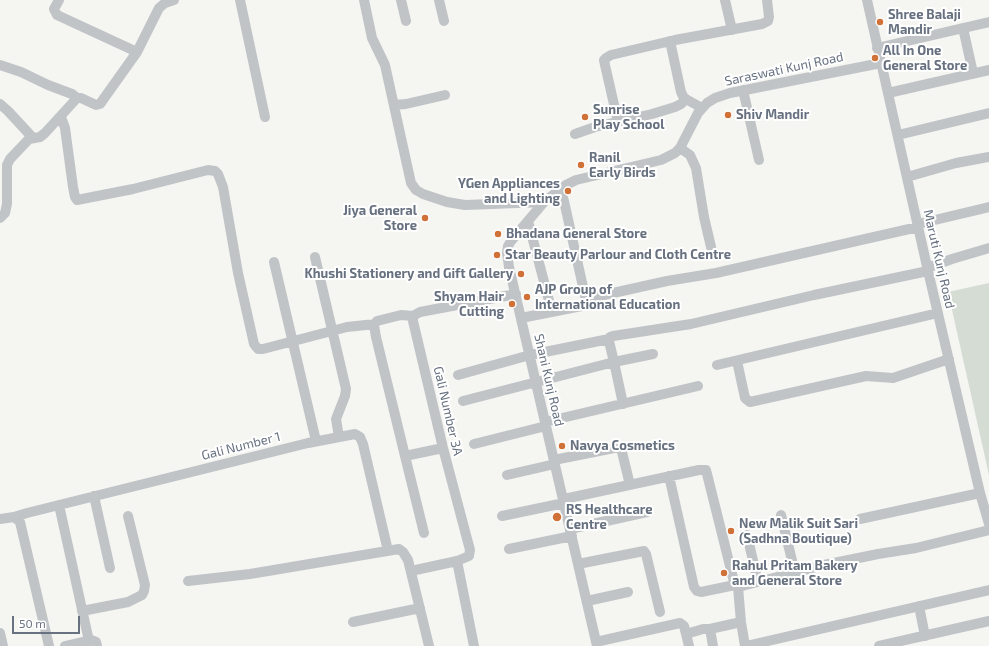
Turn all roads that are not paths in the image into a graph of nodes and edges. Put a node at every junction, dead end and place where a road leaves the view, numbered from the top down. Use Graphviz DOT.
graph roads {
  1 [pos="59,0"];
  2 [pos="174,0"];
  3 [pos="240,0"];
  4 [pos="364,0"];
  5 [pos="401,0"];
  6 [pos="439,0"];
  7 [pos="725,0"];
  8 [pos="766,0"];
  9 [pos="870,1"];
  10 [pos="406,21"];
  11 [pos="444,21"];
  12 [pos="989,22"];
  13 [pos="963,28"];
  14 [pos="732,30"];
  15 [pos="670,41"];
  16 [pos="877,48"];
  17 [pos="136,52"];
  18 [pos="880,63"];
  19 [pos="0,65"];
  20 [pos="989,70"];
  21 [pos="973,74"];
  22 [pos="743,90"];
  23 [pos="888,93"];
  24 [pos="445,95"];
  25 [pos="77,98"];
  26 [pos="686,99"];
  27 [pos="0,104"];
  28 [pos="394,105"];
  29 [pos="702,108"];
  30 [pos="989,113"];
  31 [pos="265,116"];
  32 [pos="61,117"];
  33 [pos="618,122"];
  34 [pos="576,134"];
  35 [pos="898,135"];
  36 [pos="33,138"];
  37 [pos="680,148"];
  38 [pos="989,157"];
  39 [pos="759,160"];
  40 [pos="907,177"];
  41 [pos="557,191"];
  42 [pos="544,202"];
  43 [pos="989,207"];
  44 [pos="0,218"];
  45 [pos="528,221"];
  46 [pos="918,225"];
  47 [pos="511,241"];
  48 [pos="711,246"];
  49 [pos="989,248"];
  50 [pos="315,256"];
  51 [pos="274,262"];
  52 [pos="928,269"];
  53 [pos="516,294"];
  54 [pos="587,305"];
  55 [pos="552,312"];
  56 [pos="938,313"];
  57 [pos="413,316"];
  58 [pos="521,318"];
  59 [pos="375,324"];
  60 [pos="332,331"];
  61 [pos="609,339"];
  62 [pos="292,342"];
  63 [pos="653,354"];
  64 [pos="530,355"];
  65 [pos="949,359"];
  66 [pos="737,361"];
  67 [pos="614,362"];
  68 [pos="717,365"];
  69 [pos="458,375"];
  70 [pos="536,382"];
  71 [pos="698,386"];
  72 [pos="463,402"];
  73 [pos="623,404"];
  74 [pos="546,424"];
  75 [pos="339,437"];
  76 [pos="316,441"];
  77 [pos="474,444"];
  78 [pos="443,448"];
  79 [pos="405,456"];
  80 [pos="555,462"];
  81 [pos="507,475"];
  82 [pos="669,476"];
  83 [pos="630,485"];
  84 [pos="980,493"];
  85 [pos="94,496"];
  86 [pos="564,501"];
  87 [pos="59,505"];
  88 [pos="647,512"];
  89 [pos="781,515"];
  90 [pos="128,516"];
  91 [pos="502,516"];
  92 [pos="14,517"];
  93 [pos="0,519"];
  94 [pos="860,519"];
  95 [pos="989,523"];
  96 [pos="989,530"];
  97 [pos="424,533"];
  98 [pos="571,533"];
  99 [pos="747,534"];
  100 [pos="509,549"];
  101 [pos="388,551"];
  102 [pos="458,561"];
  103 [pos="578,564"];
  104 [pos="110,568"];
  105 [pos="411,571"];
  106 [pos="795,573"];
  107 [pos="188,581"];
  108 [pos="758,582"];
  109 [pos="737,586"];
  110 [pos="989,590"];
  111 [pos="628,592"];
  112 [pos="586,600"];
  113 [pos="919,606"];
  114 [pos="420,608"];
  115 [pos="82,611"];
  116 [pos="660,612"];
  117 [pos="989,621"];
  118 [pos="352,622"];
  119 [pos="741,622"];
  120 [pos="710,629"];
  121 [pos="0,633"];
  122 [pos="686,634"];
  123 [pos="925,636"];
  124 [pos="94,644"];
  125 [pos="597,644"];
  126 [pos="3,646"];
  127 [pos="49,646"];
  128 [pos="64,646"];
  129 [pos="429,646"];
  130 [pos="474,646"];
  131 [pos="689,646"];
  132 [pos="713,646"];
  133 [pos="746,646"];
  134 [pos="879,646"];
  1 -- 17 [label="street"];
  2 -- 17 [label="street"];
  3 -- 31 [label="street"];
  4 -- 28 [label="street"];
  5 -- 10 [label="street"];
  6 -- 11 [label="street"];
  7 -- 14 [label="street"];
  8 -- 14 [label="street"];
  9 -- 16 [label="street, Maruti Kunj Road"];
  12 -- 13 [label="street"];
  13 -- 16 [label="street"];
  13 -- 21 [label="street"];
  14 -- 15 [label="street"];
  15 -- 26 [label="street"];
  15 -- 33 [label="street"];
  16 -- 18 [label="street, Maruti Kunj Road"];
  17 -- 25 [label="street"];
  18 -- 22 [label="street, Saraswati Kunj Road"];
  18 -- 23 [label="street, Maruti Kunj Road"];
  19 -- 25 [label="street"];
  20 -- 21 [label="street"];
  21 -- 23 [label="street"];
  22 -- 29 [label="street, Saraswati Kunj Road"];
  22 -- 39 [label="street"];
  23 -- 35 [label="street, Maruti Kunj Road"];
  24 -- 28 [label="street"];
  25 -- 32 [label="street"];
  26 -- 29 [label="street"];
  26 -- 33 [label="street"];
  27 -- 36 [label="street"];
  28 -- 42 [label="street"];
  29 -- 37 [label="street, Saraswati Kunj Road"];
  30 -- 35 [label="street"];
  32 -- 36 [label="street"];
  32 -- 62 [label="street"];
  33 -- 34 [label="street"];
  35 -- 40 [label="street, Maruti Kunj Road"];
  36 -- 44 [label="street"];
  37 -- 41 [label="street, Saraswati Kunj Road"];
  37 -- 48 [label="street"];
  38 -- 40 [label="street"];
  40 -- 46 [label="street, Maruti Kunj Road"];
  41 -- 42 [label="street, Saraswati Kunj Road"];
  41 -- 54 [label="street"];
  42 -- 45 [label="street, Saraswati Kunj Road"];
  43 -- 46 [label="street"];
  45 -- 47 [label="street, Saraswati Kunj Road"];
  45 -- 55 [label="street"];
  46 -- 52 [label="street, Maruti Kunj Road"];
  46 -- 54 [label="street"];
  47 -- 53 [label="street, Shani Kunj Road"];
  49 -- 52 [label="street"];
  50 -- 60 [label="street"];
  51 -- 62 [label="street"];
  52 -- 56 [label="street, Maruti Kunj Road"];
  52 -- 61 [label="street"];
  53 -- 57 [label="street"];
  53 -- 58 [label="street, Shani Kunj Road"];
  54 -- 55 [label="street"];
  55 -- 58 [label="street"];
  56 -- 65 [label="street, Maruti Kunj Road"];
  56 -- 66 [label="street"];
  57 -- 59 [label="street"];
  57 -- 78 [label="street, Gali Number 3A"];
  58 -- 64 [label="street, Shani Kunj Road"];
  59 -- 60 [label="street"];
  59 -- 79 [label="street"];
  60 -- 62 [label="street"];
  60 -- 75 [label="street"];
  61 -- 64 [label="street"];
  61 -- 67 [label="street"];
  62 -- 76 [label="street"];
  63 -- 67 [label="street"];
  64 -- 69 [label="street"];
  64 -- 70 [label="street, Shani Kunj Road"];
  65 -- 66 [label="street"];
  65 -- 84 [label="street, Maruti Kunj Road"];
  66 -- 68 [label="street"];
  67 -- 70 [label="street"];
  67 -- 73 [label="street"];
  70 -- 72 [label="street"];
  70 -- 74 [label="street, Shani Kunj Road"];
  71 -- 73 [label="street"];
  73 -- 74 [label="street"];
  74 -- 77 [label="street"];
  74 -- 80 [label="street, Shani Kunj Road"];
  75 -- 76 [label="street, Gali Number 1"];
  75 -- 101 [label="street, Gali Number 1"];
  76 -- 85 [label="street, Gali Number 1"];
  78 -- 79 [label="street"];
  78 -- 102 [label="street, Gali Number 3A"];
  79 -- 97 [label="street"];
  80 -- 81 [label="street"];
  80 -- 83 [label="street"];
  80 -- 86 [label="street, Shani Kunj Road"];
  82 -- 83 [label="street"];
  82 -- 109 [label="street"];
  82 -- 109 [label="street"];
  83 -- 86 [label="street"];
  84 -- 94 [label="street"];
  84 -- 95 [label="street, Maruti Kunj Road"];
  85 -- 87 [label="street, Gali Number 1"];
  85 -- 104 [label="street"];
  86 -- 91 [label="street"];
  86 -- 98 [label="street, Shani Kunj Road"];
  87 -- 92 [label="street, Gali Number 1"];
  87 -- 115 [label="street"];
  88 -- 98 [label="street"];
  89 -- 106 [label="street"];
  90 -- 115 [label="street"];
  92 -- 93 [label="street, Gali Number 1"];
  92 -- 127 [label="street"];
  96 -- 106 [label="street"];
  98 -- 100 [label="street"];
  98 -- 103 [label="street, Shani Kunj Road"];
  99 -- 108 [label="street"];
  101 -- 105 [label="street"];
  101 -- 107 [label="street"];
  102 -- 105 [label="street"];
  102 -- 130 [label="street"];
  103 -- 112 [label="street, Shani Kunj Road"];
  103 -- 116 [label="street"];
  105 -- 114 [label="street"];
  106 -- 108 [label="street"];
  108 -- 109 [label="street"];
  109 -- 119 [label="street"];
  110 -- 113 [label="street"];
  111 -- 112 [label="street"];
  112 -- 125 [label="street, Shani Kunj Road"];
  113 -- 123 [label="street"];
  113 -- 133 [label="street"];
  114 -- 118 [label="street"];
  114 -- 129 [label="street"];
  115 -- 124 [label="street"];
  117 -- 123 [label="street"];
  119 -- 120 [label="street"];
  119 -- 133 [label="street"];
  120 -- 122 [label="street"];
  120 -- 132 [label="street"];
  121 -- 126 [label="street"];
  122 -- 125 [label="street"];
  122 -- 131 [label="street"];
  123 -- 134 [label="street"];
  124 -- 128 [label="street"];
}
